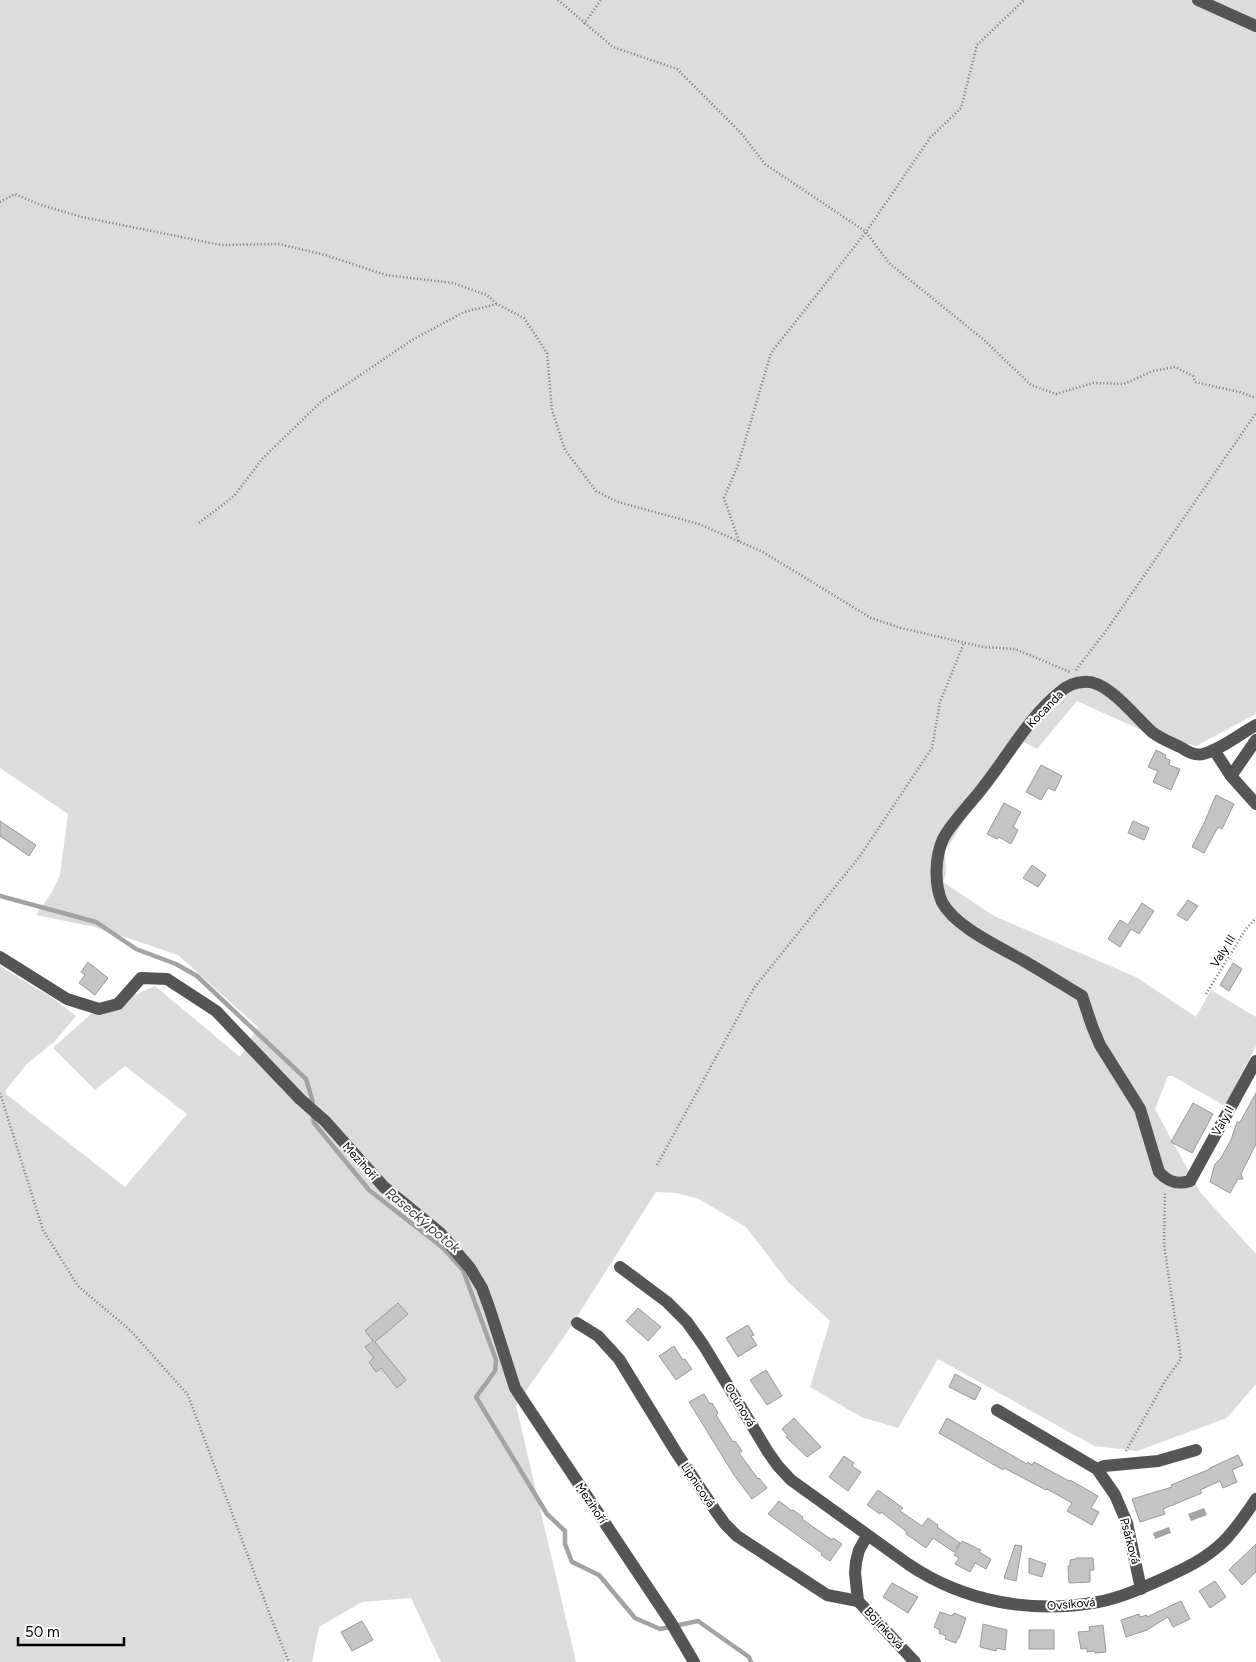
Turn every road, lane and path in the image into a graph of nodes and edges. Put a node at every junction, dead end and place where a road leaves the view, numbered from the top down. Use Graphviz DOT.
graph roads {
  1 [pos="558,0"];
  2 [pos="601,0"];
  3 [pos="1024,0"];
  4 [pos="1198,0"];
  5 [pos="584,24"];
  6 [pos="1256,26"];
  7 [pos="0,202"];
  8 [pos="866,232"];
  9 [pos="497,304"];
  10 [pos="1256,398"];
  11 [pos="1256,413"];
  12 [pos="199,523"];
  13 [pos="739,541"];
  14 [pos="964,642"];
  15 [pos="1256,726"];
  16 [pos="1256,740"];
  17 [pos="1214,750"];
  18 [pos="1231,776"];
  19 [pos="1256,804"];
  20 [pos="1256,918"];
  21 [pos="0,957"];
  22 [pos="1206,994"];
  23 [pos="1256,1060"];
  24 [pos="0,1093"];
  25 [pos="657,1164"];
  26 [pos="1165,1178"];
  27 [pos="620,1267"];
  28 [pos="577,1323"];
  29 [pos="997,1410"];
  30 [pos="1196,1450"];
  31 [pos="1118,1465"];
  32 [pos="1097,1469"];
  33 [pos="1256,1499"];
  34 [pos="867,1536"];
  35 [pos="1141,1589"];
  36 [pos="858,1601"];
  37 [pos="290,1662"];
  38 [pos="694,1662"];
  39 [pos="915,1662"];
  1 -- 5 [label="path"];
  2 -- 5 [label="path"];
  3 -- 8 [label="path"];
  4 -- 6 [label="street"];
  5 -- 8 [label="path"];
  7 -- 9 [label="path"];
  8 -- 10 [label="path"];
  8 -- 13 [label="path"];
  9 -- 12 [label="path"];
  9 -- 13 [label="path"];
  11 -- 14 [label="path"];
  13 -- 14 [label="path"];
  14 -- 25 [label="path"];
  15 -- 17 [label="street, Kocanda"];
  16 -- 18 [label="street"];
  17 -- 18 [label="street"];
  17 -- 26 [label="street, Kocanda"];
  18 -- 19 [label="street"];
  20 -- 22 [label="path, Valy III"];
  21 -- 38 [label="street, Mezihoří"];
  23 -- 26 [label="street, Valy II"];
  24 -- 37 [label="path"];
  26 -- 31 [label="path"];
  27 -- 34 [label="street, Ocúnová"];
  28 -- 36 [label="street, Lipnicová"];
  29 -- 32 [label="street, Psárková"];
  30 -- 31 [label="street"];
  31 -- 32 [label="street"];
  32 -- 35 [label="street, Psárková"];
  33 -- 35 [label="street, Ovsíková"];
  34 -- 35 [label="street, Ovsíková"];
  34 -- 36 [label="street, Bojínková"];
  36 -- 39 [label="street, Bojínková"];
}
